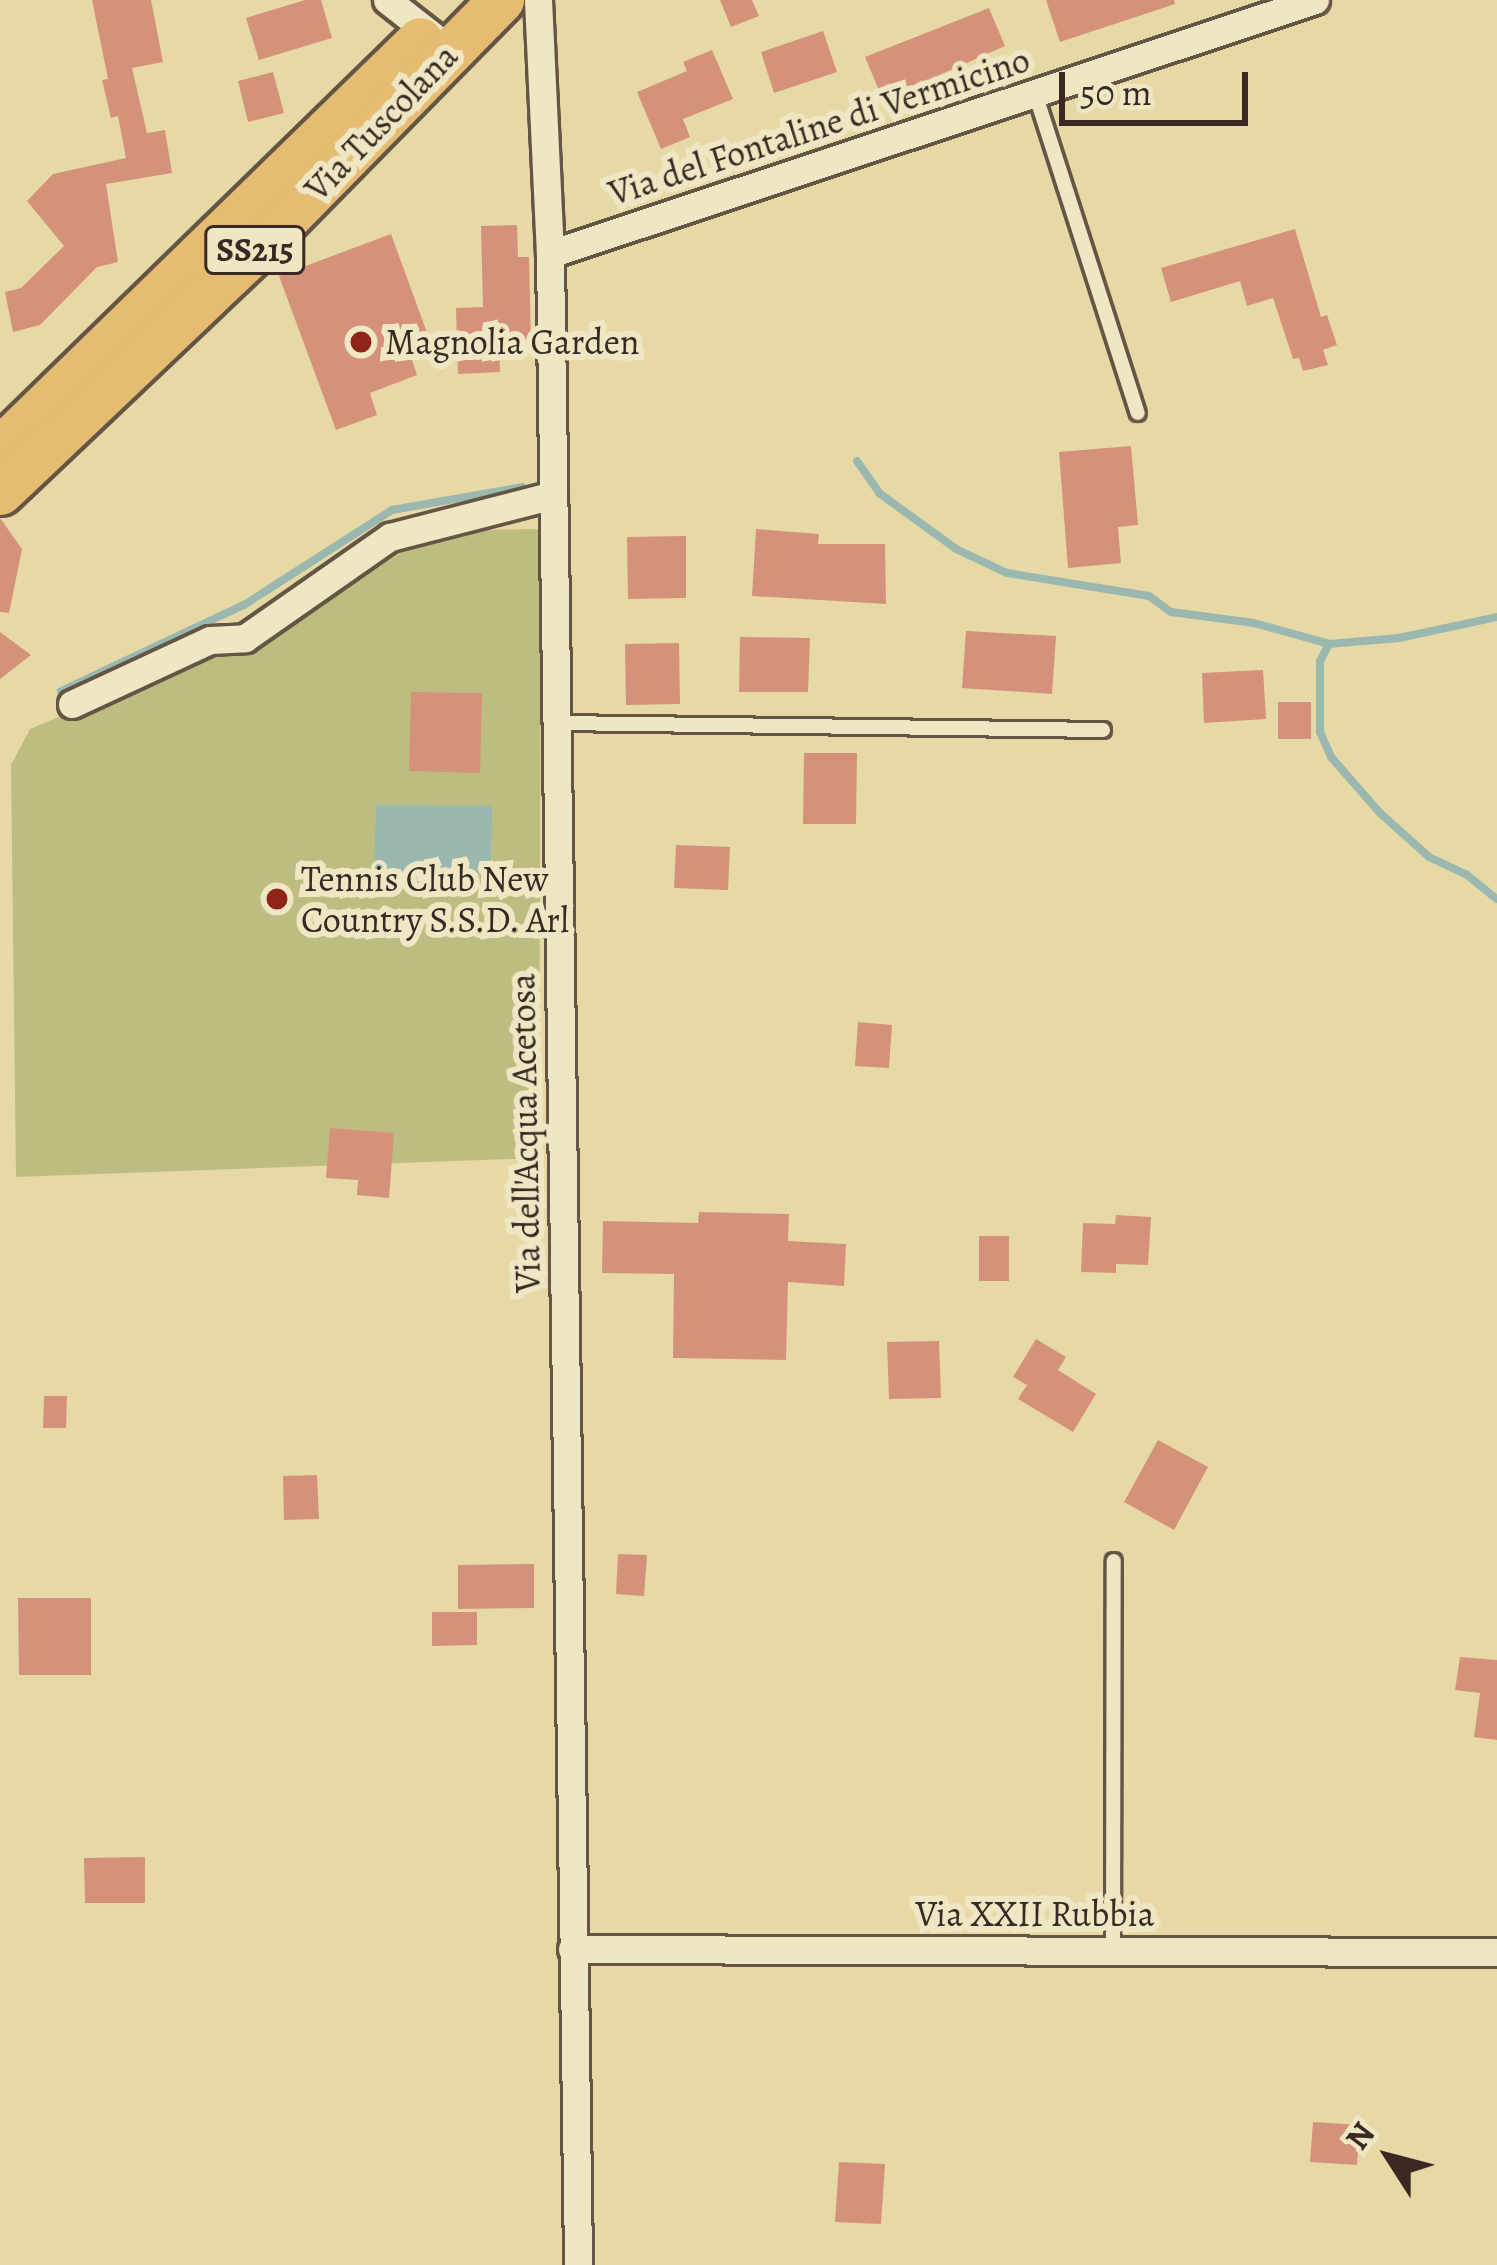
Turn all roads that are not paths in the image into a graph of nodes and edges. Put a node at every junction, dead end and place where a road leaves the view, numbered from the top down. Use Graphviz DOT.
graph roads {
  1 [pos="387,0"];
  2 [pos="460,0"];
  3 [pos="501,0"];
  4 [pos="538,0"];
  5 [pos="1315,0"];
  6 [pos="439,42"];
  7 [pos="1035,93"];
  8 [pos="550,254"];
  9 [pos="1138,413"];
  10 [pos="0,448"];
  11 [pos="0,492"];
  12 [pos="553,495"];
  13 [pos="72,704"];
  14 [pos="556,723"];
  15 [pos="1103,730"];
  16 [pos="1114,1561"];
  17 [pos="572,1949"];
  18 [pos="1113,1950"];
  19 [pos="1497,1952"];
  20 [pos="578,2265"];
  1 -- 6 [label="street"];
  2 -- 6 [label="main road, Via Tuscolana / SS215"];
  3 -- 6 [label="main road, Via Tuscolana / SS215"];
  4 -- 8 [label="street, Via dell'Acqua Acetosa"];
  5 -- 7 [label="street, Via del Fontaline di Vermicino"];
  6 -- 10 [label="main road, Via Tuscolana / SS215"];
  6 -- 11 [label="main road, Via Tuscolana / SS215"];
  7 -- 8 [label="street, Via del Fontaline di Vermicino"];
  7 -- 9 [label="lane"];
  8 -- 12 [label="street, Via dell'Acqua Acetosa"];
  12 -- 13 [label="street"];
  12 -- 14 [label="street, Via dell'Acqua Acetosa"];
  14 -- 15 [label="lane"];
  14 -- 17 [label="street, Via dell'Acqua Acetosa"];
  16 -- 18 [label="lane"];
  17 -- 18 [label="street, Via XXII Rubbia"];
  17 -- 20 [label="street, Via dell'Acqua Acetosa"];
  18 -- 19 [label="street, Via XXII Rubbia"];
}
